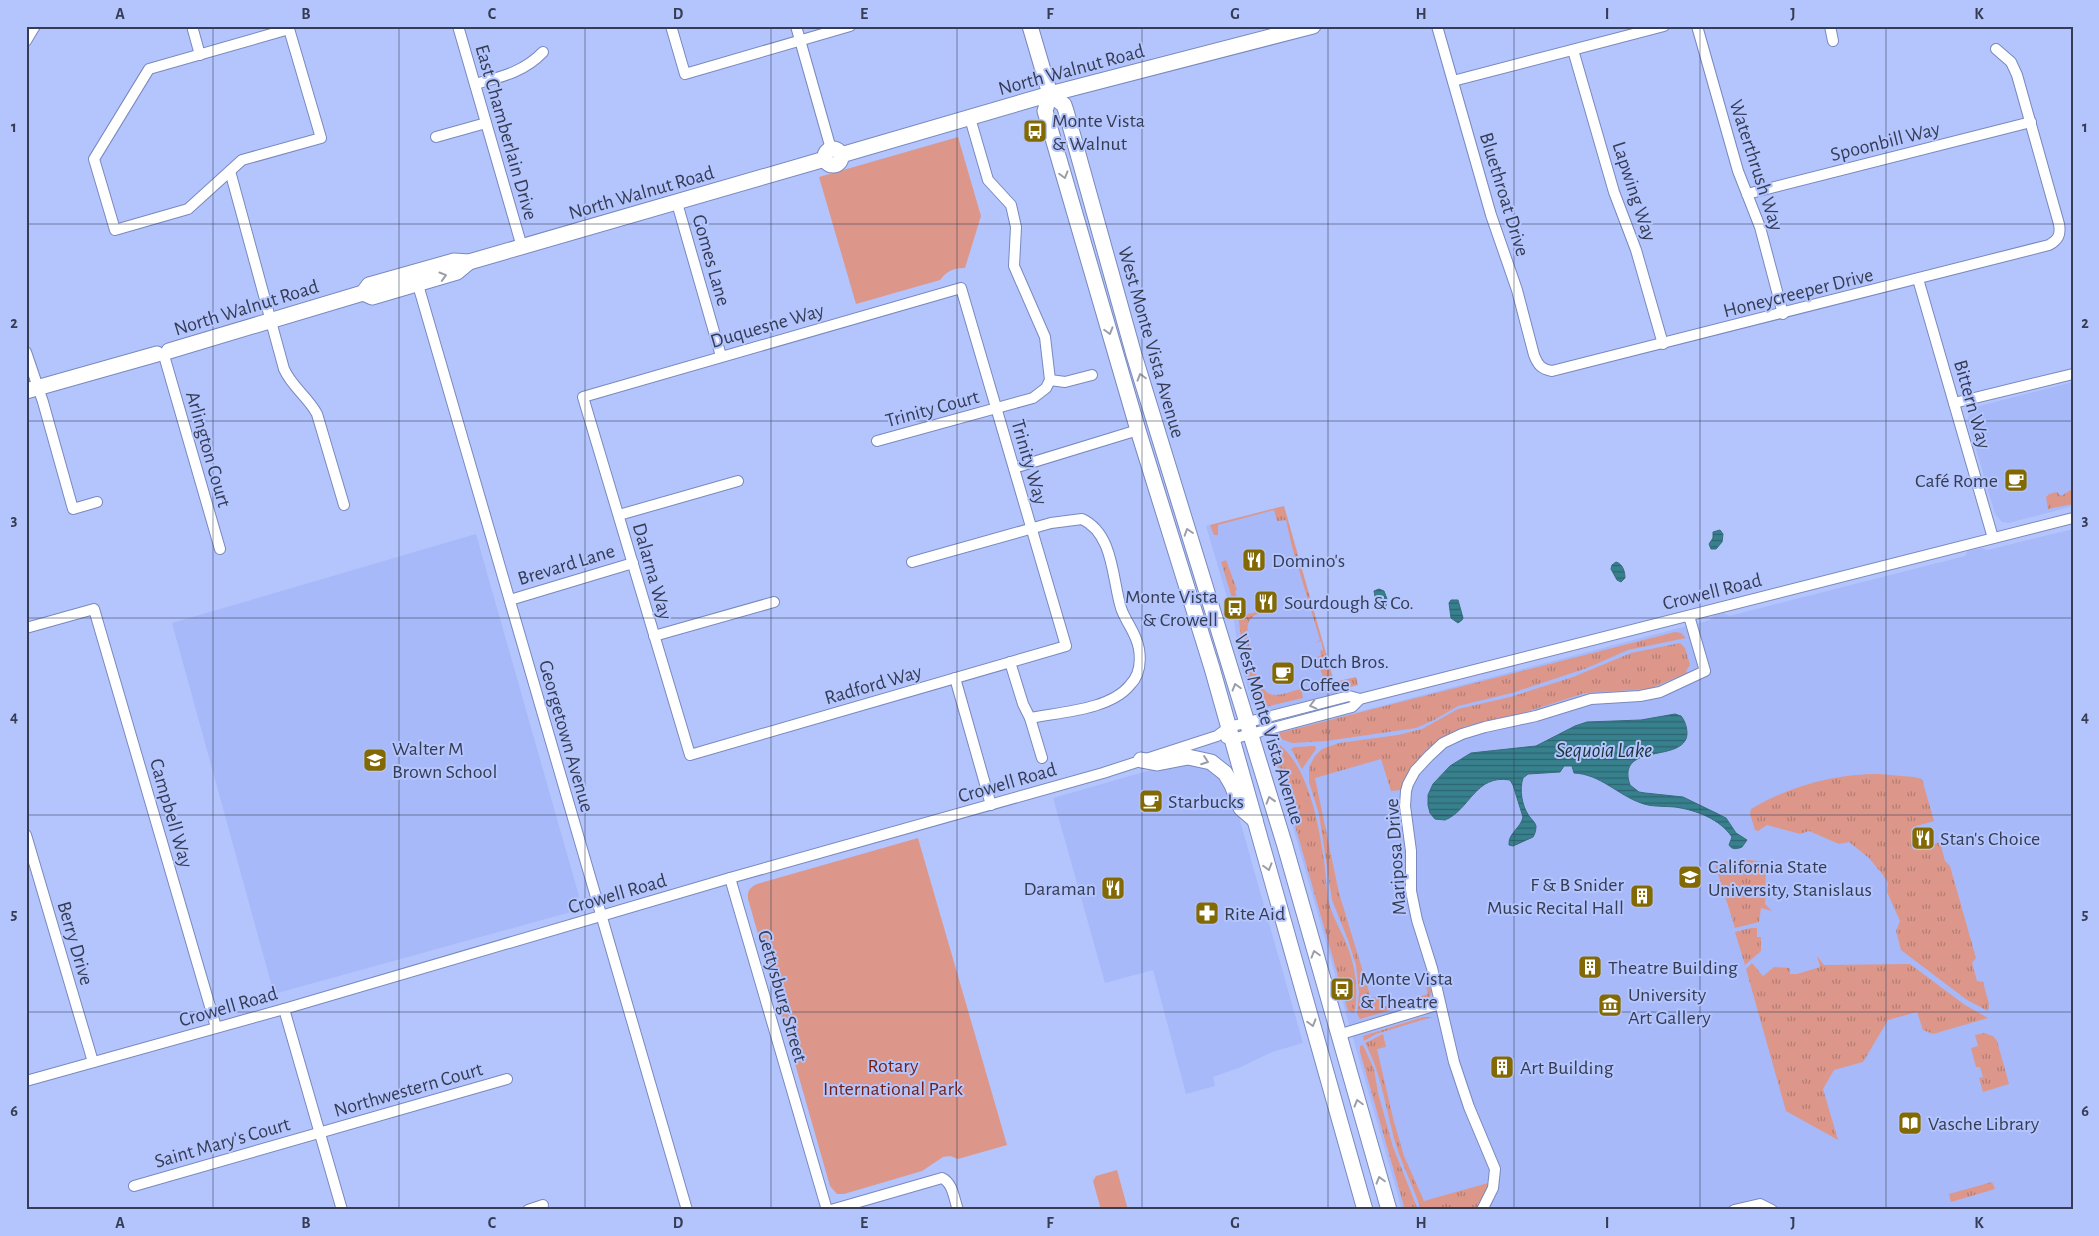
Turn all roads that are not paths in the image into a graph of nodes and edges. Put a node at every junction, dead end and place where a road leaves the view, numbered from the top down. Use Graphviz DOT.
graph roads {
  1 [pos="36,26"];
  2 [pos="192,26"];
  3 [pos="458,26"];
  4 [pos="671,26"];
  5 [pos="796,26"];
  6 [pos="850,26"];
  7 [pos="1030,26"];
  8 [pos="1313,26"];
  9 [pos="1437,26"];
  10 [pos="1664,26"];
  11 [pos="1697,26"];
  12 [pos="1830,26"];
  13 [pos="26,41"];
  14 [pos="800,41"];
  15 [pos="1833,42"];
  16 [pos="1996,49"];
  17 [pos="1573,50"];
  18 [pos="543,52"];
  19 [pos="200,55"];
  20 [pos="1453,81"];
  21 [pos="475,84"];
  22 [pos="1050,94"];
  23 [pos="970,118"];
  24 [pos="2031,122"];
  25 [pos="486,123"];
  26 [pos="436,137"];
  27 [pos="832,154"];
  28 [pos="230,171"];
  29 [pos="1747,194"];
  30 [pos="677,202"];
  31 [pos="522,247"];
  32 [pos="416,278"];
  33 [pos="1918,279"];
  34 [pos="961,288"];
  35 [pos="1783,314"];
  36 [pos="270,320"];
  37 [pos="1663,344"];
  38 [pos="26,352"];
  39 [pos="164,355"];
  40 [pos="722,356"];
  41 [pos="1543,370"];
  42 [pos="2073,374"];
  43 [pos="1092,375"];
  44 [pos="1050,380"];
  45 [pos="32,389"];
  46 [pos="583,397"];
  47 [pos="1954,403"];
  48 [pos="996,408"];
  49 [pos="1138,430"];
  50 [pos="877,441"];
  51 [pos="1014,468"];
  52 [pos="738,481"];
  53 [pos="97,502"];
  54 [pos="344,505"];
  55 [pos="619,515"];
  56 [pos="2073,518"];
  57 [pos="1031,528"];
  58 [pos="1993,538"];
  59 [pos="220,549"];
  60 [pos="912,562"];
  61 [pos="633,563"];
  62 [pos="510,600"];
  63 [pos="774,602"];
  64 [pos="1689,616"];
  65 [pos="26,628"];
  66 [pos="654,636"];
  67 [pos="1066,646"];
  68 [pos="1010,662"];
  69 [pos="955,678"];
  70 [pos="1030,718"];
  71 [pos="1248,728"];
  72 [pos="1226,734"];
  73 [pos="690,755"];
  74 [pos="1042,758"];
  75 [pos="1141,760"];
  76 [pos="991,805"];
  77 [pos="1255,820"];
  78 [pos="26,835"];
  79 [pos="730,878"];
  80 [pos="600,916"];
  81 [pos="1440,1004"];
  82 [pos="284,1009"];
  83 [pos="216,1028"];
  84 [pos="1338,1034"];
  85 [pos="93,1062"];
  86 [pos="507,1079"];
  87 [pos="26,1081"];
  88 [pos="320,1132"];
  89 [pos="134,1186"];
  90 [pos="543,1205"];
  91 [pos="342,1210"];
  92 [pos="528,1210"];
  93 [pos="687,1210"];
  94 [pos="826,1210"];
  95 [pos="831,1210"];
  96 [pos="958,1210"];
  97 [pos="1365,1210"];
  98 [pos="1389,1210"];
  99 [pos="1482,1210"];
  100 [pos="1734,1210"];
  101 [pos="1772,1210"];
  1 -- 13 [label="street"];
  2 -- 19 [label="street"];
  3 -- 21 [label="street, East Chamberlain Drive"];
  4 -- 14 [label="street"];
  5 -- 14 [label="street"];
  6 -- 14 [label="street"];
  7 -- 22 [label="main road, West Monte Vista Avenue"];
  8 -- 22 [label="main road, North Walnut Road"];
  9 -- 20 [label="street, Bluethroat Drive"];
  10 -- 17 [label="street"];
  11 -- 29 [label="street, Waterthrush Way"];
  12 -- 15 [label="street"];
  14 -- 27 [label="street"];
  16 -- 24 [label="street"];
  17 -- 20 [label="street"];
  17 -- 37 [label="street, Lapwing Way"];
  18 -- 21 [label="street"];
  19 -- 28 [label="street"];
  19 -- 28 [label="street"];
  20 -- 41 [label="street, Bluethroat Drive"];
  21 -- 25 [label="street, East Chamberlain Drive"];
  22 -- 23 [label="main road, North Walnut Road"];
  22 -- 49 [label="main road, West Monte Vista Avenue, one-way"];
  71 -- 22 [label="main road, West Monte Vista Avenue, one-way"];
  23 -- 27 [label="main road, North Walnut Road"];
  23 -- 44 [label="street"];
  24 -- 29 [label="street, Spoonbill Way"];
  24 -- 33 [label="street, Honeycreeper Drive"];
  25 -- 26 [label="street"];
  25 -- 31 [label="street, East Chamberlain Drive"];
  27 -- 30 [label="main road, North Walnut Road"];
  28 -- 36 [label="street"];
  29 -- 35 [label="street, Waterthrush Way"];
  30 -- 31 [label="main road, North Walnut Road"];
  30 -- 40 [label="street, Gomes Lane"];
  31 -- 32 [label="main road, North Walnut Road"];
  32 -- 36 [label="main road, North Walnut Road"];
  32 -- 62 [label="street, Georgetown Avenue"];
  33 -- 35 [label="street, Honeycreeper Drive"];
  33 -- 47 [label="street, Bittern Way"];
  34 -- 40 [label="street, Duquesne Way"];
  34 -- 48 [label="street, Trinity Way"];
  35 -- 37 [label="street, Honeycreeper Drive"];
  36 -- 39 [label="main road, North Walnut Road"];
  36 -- 54 [label="street"];
  37 -- 41 [label="street, Honeycreeper Drive"];
  38 -- 45 [label="street"];
  39 -- 45 [label="main road, North Walnut Road"];
  39 -- 59 [label="street, Arlington Court"];
  40 -- 46 [label="street, Duquesne Way"];
  42 -- 47 [label="street"];
  43 -- 44 [label="street"];
  44 -- 48 [label="street, Trinity Court"];
  45 -- 53 [label="street"];
  46 -- 55 [label="street, Dalarna Way"];
  47 -- 58 [label="street, Bittern Way"];
  48 -- 50 [label="street, Trinity Court"];
  48 -- 51 [label="street, Trinity Way"];
  49 -- 51 [label="street"];
  49 -- 72 [label="main road, West Monte Vista Avenue"];
  51 -- 57 [label="street, Trinity Way"];
  52 -- 55 [label="street"];
  55 -- 61 [label="street, Dalarna Way"];
  56 -- 58 [label="street, Crowell Road"];
  57 -- 60 [label="street"];
  57 -- 67 [label="street, Trinity Way"];
  57 -- 70 [label="street"];
  58 -- 64 [label="street, Crowell Road"];
  61 -- 62 [label="street, Brevard Lane"];
  61 -- 66 [label="street, Dalarna Way"];
  62 -- 80 [label="street, Georgetown Avenue"];
  63 -- 66 [label="street"];
  64 -- 71 [label="street, Crowell Road"];
  64 -- 81 [label="street, Mariposa Drive"];
  65 -- 83 [label="street, Campbell Way"];
  66 -- 73 [label="street, Dalarna Way"];
  67 -- 68 [label="street, Radford Way"];
  68 -- 69 [label="street, Radford Way"];
  68 -- 70 [label="street"];
  69 -- 73 [label="street, Radford Way"];
  69 -- 76 [label="street"];
  70 -- 74 [label="street"];
  71 -- 72 [label="street, Crowell Road"];
  84 -- 71 [label="main road, West Monte Vista Avenue, one-way"];
  72 -- 75 [label="street, Crowell Road"];
  72 -- 77 [label="main road, West Monte Vista Avenue"];
  75 -- 76 [label="street, Crowell Road"];
  75 -- 77 [label="main road, one-way"];
  76 -- 79 [label="street, Crowell Road"];
  77 -- 97 [label="main road, West Monte Vista Avenue, one-way"];
  78 -- 85 [label="street, Berry Drive"];
  79 -- 80 [label="street, Crowell Road"];
  79 -- 94 [label="street, Gettysburg Street"];
  80 -- 82 [label="street, Crowell Road"];
  80 -- 93 [label="street, Georgetown Avenue"];
  81 -- 84 [label="street"];
  81 -- 99 [label="street, Mariposa Drive"];
  82 -- 83 [label="street, Crowell Road"];
  82 -- 88 [label="street"];
  83 -- 85 [label="street, Crowell Road"];
  98 -- 84 [label="main road, West Monte Vista Avenue, one-way"];
  85 -- 87 [label="street, Crowell Road"];
  86 -- 88 [label="street, Northwestern Court"];
  88 -- 89 [label="street, Saint Mary's Court"];
  88 -- 91 [label="street"];
  90 -- 92 [label="street"];
  95 -- 96 [label="street"];
  100 -- 101 [label="street"];
}
